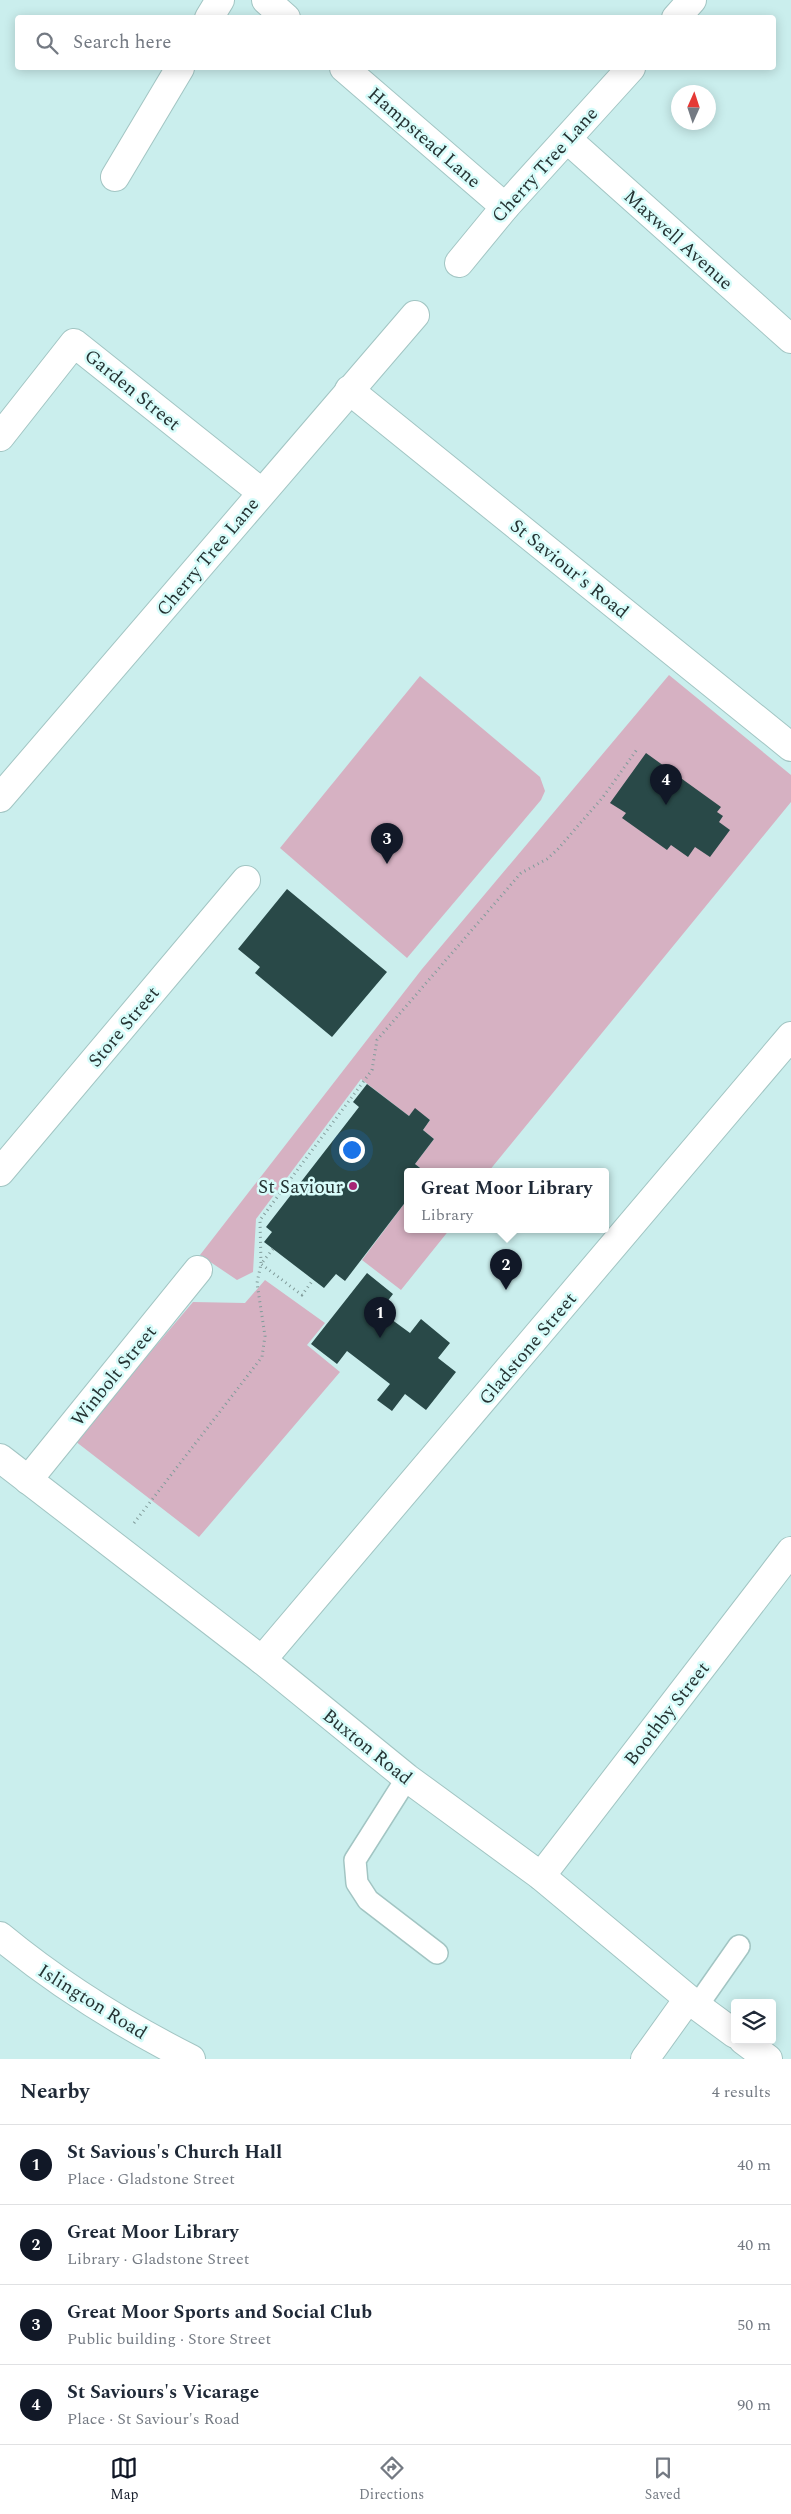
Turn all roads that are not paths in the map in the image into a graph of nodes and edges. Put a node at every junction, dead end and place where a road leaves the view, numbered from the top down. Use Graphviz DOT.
graph roads {
  1 [pos="220,0"];
  2 [pos="266,0"];
  3 [pos="692,0"];
  4 [pos="211,15"];
  5 [pos="283,15"];
  6 [pos="679,15"];
  7 [pos="179,70"];
  8 [pos="346,70"];
  9 [pos="629,70"];
  10 [pos="567,139"];
  11 [pos="115,177"];
  12 [pos="505,207"];
  13 [pos="459,263"];
  14 [pos="415,315"];
  15 [pos="791,339"];
  16 [pos="349,390"];
  17 [pos="0,437"];
  18 [pos="261,492"];
  19 [pos="791,747"];
  20 [pos="0,798"];
  21 [pos="246,880"];
  22 [pos="791,1036"];
  23 [pos="0,1172"];
  24 [pos="198,1270"];
  25 [pos="0,1458"];
  26 [pos="28,1480"];
  27 [pos="791,1551"];
  28 [pos="262,1660"];
  29 [pos="407,1778"];
  30 [pos="541,1876"];
  31 [pos="0,1936"];
  32 [pos="739,1946"];
  33 [pos="437,1953"];
  34 [pos="692,2002"];
  35 [pos="731,2031"];
  36 [pos="747,2044"];
  37 [pos="651,2057"];
  38 [pos="191,2059"];
  39 [pos="768,2059"];
  1 -- 4 [label="main road"];
  2 -- 5 [label="main road"];
  3 -- 6 [label="main road"];
  7 -- 11 [label="main road"];
  8 -- 12 [label="main road, Hampstead Lane"];
  9 -- 10 [label="main road, Cherry Tree Lane"];
  10 -- 12 [label="main road, Cherry Tree Lane"];
  10 -- 15 [label="main road, Maxwell Avenue"];
  12 -- 13 [label="main road, Cherry Tree Lane"];
  14 -- 16 [label="main road, Cherry Tree Lane"];
  16 -- 18 [label="main road, Cherry Tree Lane"];
  16 -- 19 [label="main road, St Saviour's Road"];
  17 -- 18 [label="main road, Garden Street"];
  18 -- 20 [label="main road, Cherry Tree Lane"];
  21 -- 23 [label="main road, Store Street"];
  22 -- 28 [label="main road, Gladstone Street"];
  24 -- 26 [label="main road, Winbolt Street"];
  25 -- 26 [label="main road, Buxton Road"];
  26 -- 28 [label="main road, Buxton Road"];
  27 -- 30 [label="main road, Boothby Street"];
  28 -- 29 [label="main road, Buxton Road"];
  29 -- 30 [label="main road, Buxton Road"];
  29 -- 33 [label="lane"];
  30 -- 34 [label="main road, Buxton Road"];
  31 -- 38 [label="main road, Islington Road"];
  32 -- 34 [label="lane"];
  34 -- 35 [label="main road, Buxton Road"];
  34 -- 37 [label="main road"];
  36 -- 39 [label="main road"];
}
